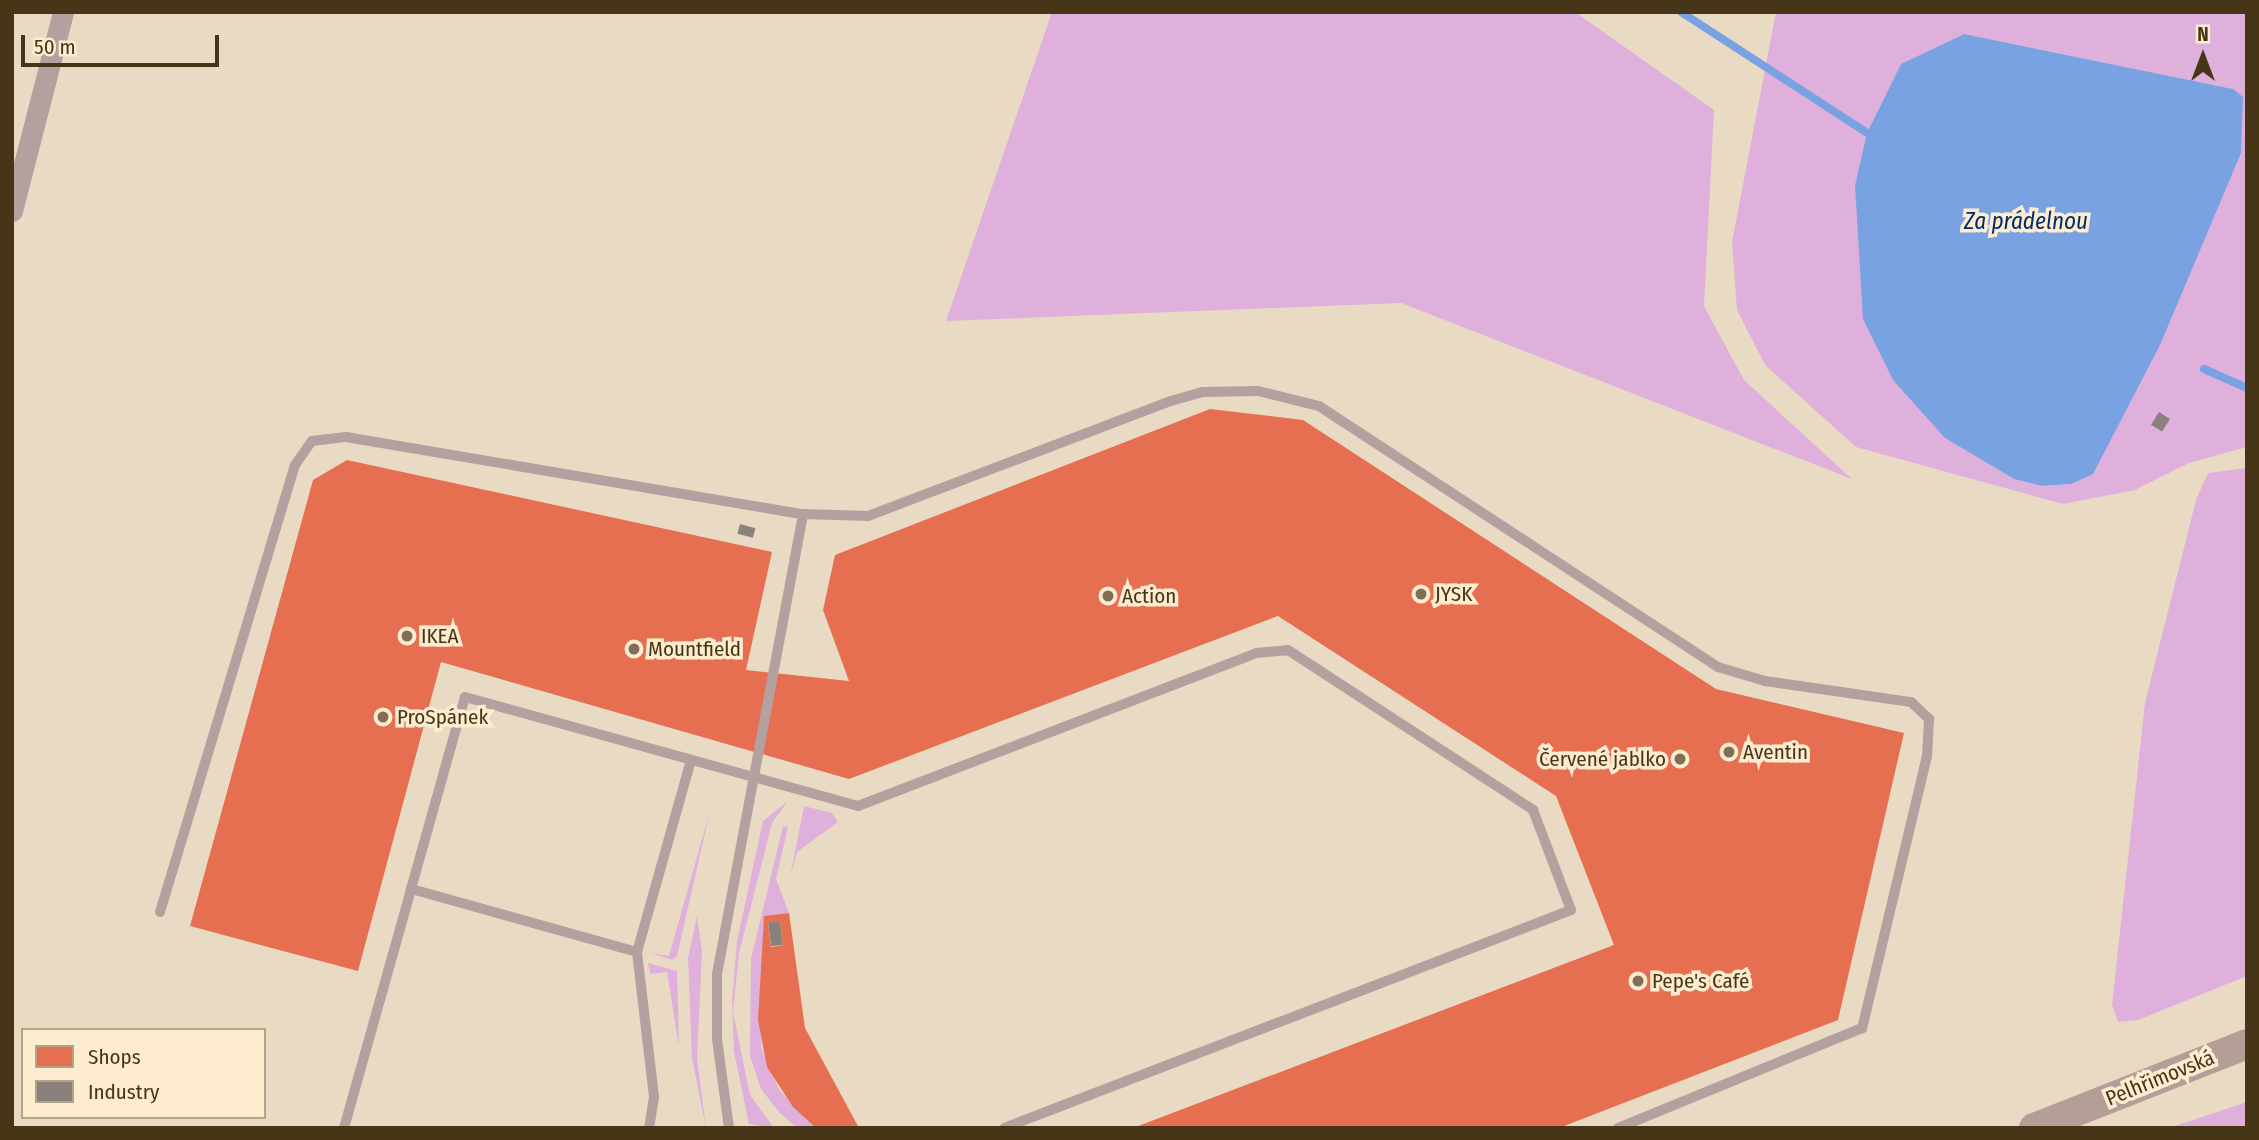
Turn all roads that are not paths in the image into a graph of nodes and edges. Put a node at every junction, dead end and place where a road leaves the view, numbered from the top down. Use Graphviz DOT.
graph roads {
  1 [pos="63,12"];
  2 [pos="12,211"];
  3 [pos="803,514"];
  4 [pos="691,760"];
  5 [pos="757,778"];
  6 [pos="411,889"];
  7 [pos="160,912"];
  8 [pos="638,953"];
  9 [pos="2247,1044"];
  10 [pos="344,1128"];
  11 [pos="649,1128"];
  12 [pos="729,1128"];
  13 [pos="1004,1128"];
  14 [pos="1618,1128"];
  15 [pos="2034,1128"];
  1 -- 2 [label="street"];
  3 -- 5 [label="lane"];
  3 -- 7 [label="lane"];
  3 -- 14 [label="lane"];
  4 -- 5 [label="lane"];
  4 -- 6 [label="lane"];
  4 -- 8 [label="lane"];
  5 -- 12 [label="lane"];
  5 -- 13 [label="lane"];
  6 -- 8 [label="lane"];
  6 -- 10 [label="lane"];
  8 -- 11 [label="lane"];
  9 -- 15 [label="main road, Pelhřimovská"];
}
